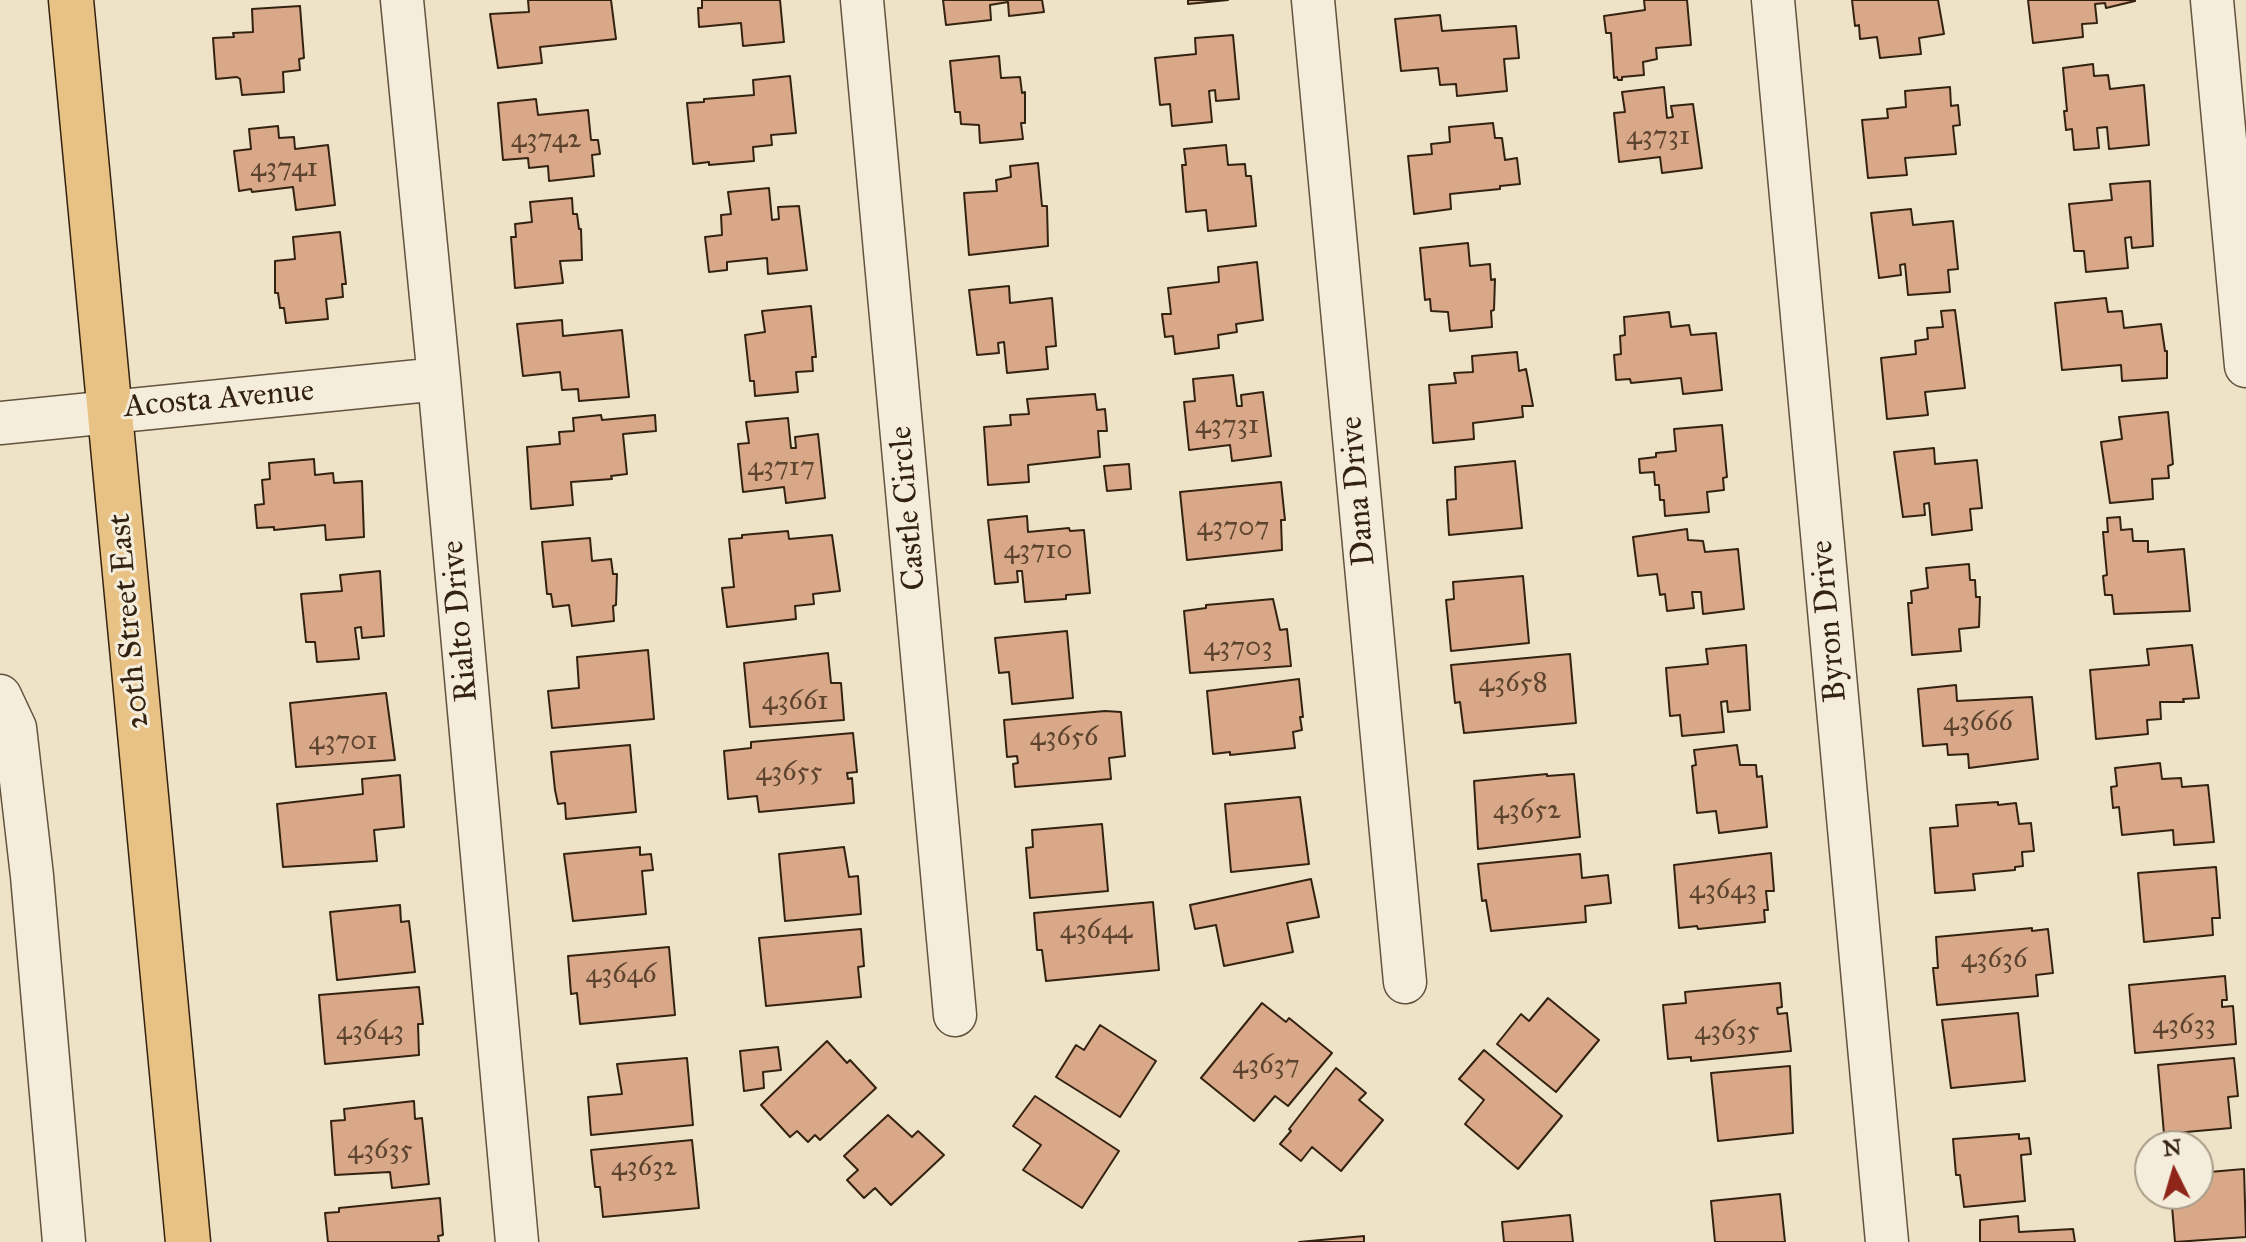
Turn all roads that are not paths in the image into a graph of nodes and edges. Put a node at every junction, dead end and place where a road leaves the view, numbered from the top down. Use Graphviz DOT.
graph roads {
  1 [pos="71,0"];
  2 [pos="402,0"];
  3 [pos="862,0"];
  4 [pos="1313,0"];
  5 [pos="1773,0"];
  6 [pos="2212,0"];
  7 [pos="2246,366"];
  8 [pos="439,379"];
  9 [pos="110,410"];
  10 [pos="0,423"];
  11 [pos="0,696"];
  12 [pos="16,877"];
  13 [pos="1405,982"];
  14 [pos="955,1015"];
  15 [pos="64,1242"];
  16 [pos="188,1242"];
  17 [pos="517,1242"];
  18 [pos="1887,1242"];
  1 -- 9 [label="main road, 20th Street East"];
  2 -- 8 [label="street, Rialto Drive"];
  3 -- 14 [label="street, Castle Circle"];
  4 -- 13 [label="street, Dana Drive"];
  5 -- 18 [label="street, Byron Drive"];
  6 -- 7 [label="street"];
  8 -- 9 [label="street, Acosta Avenue"];
  8 -- 17 [label="street, Rialto Drive"];
  9 -- 10 [label="street, Acosta Avenue"];
  9 -- 16 [label="main road, 20th Street East"];
  11 -- 12 [label="street"];
  12 -- 15 [label="street"];
}
